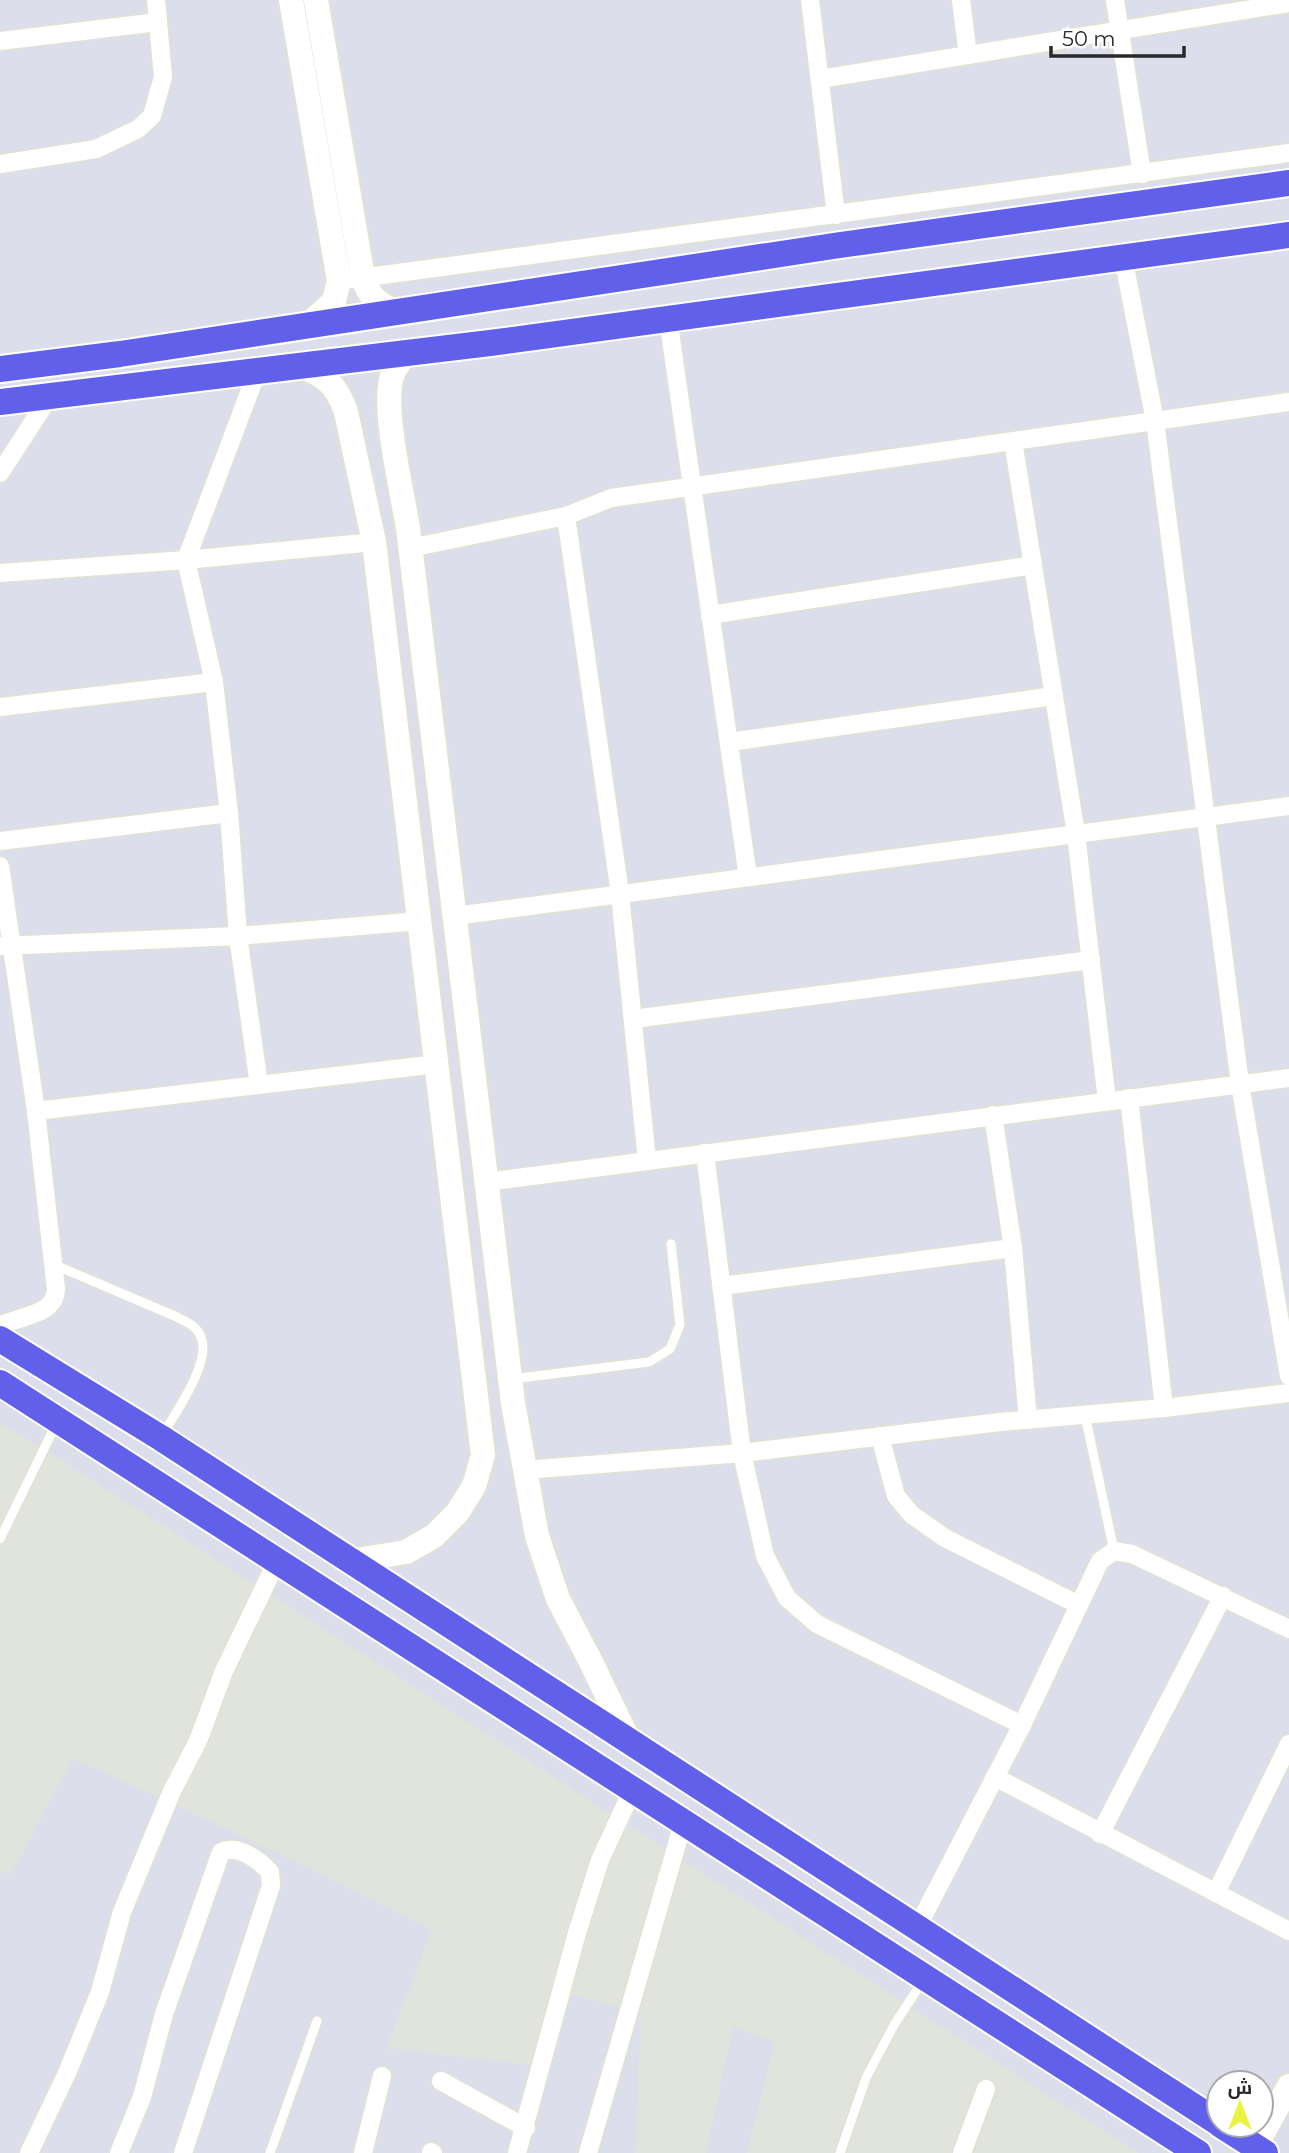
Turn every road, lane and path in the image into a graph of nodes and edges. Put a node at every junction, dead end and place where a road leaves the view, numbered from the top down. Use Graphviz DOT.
graph roads {
  1 [pos="156,0"];
  2 [pos="291,0"];
  3 [pos="316,0"];
  4 [pos="810,0"];
  5 [pos="961,0"];
  6 [pos="1115,0"];
  7 [pos="1262,4"];
  8 [pos="1289,4"];
  9 [pos="158,22"];
  10 [pos="1120,31"];
  11 [pos="0,41"];
  12 [pos="968,55"];
  13 [pos="820,79"];
  14 [pos="1289,153"];
  15 [pos="0,164"];
  16 [pos="1142,174"];
  17 [pos="1289,183"];
  18 [pos="836,215"];
  19 [pos="1289,234"];
  20 [pos="1123,257"];
  21 [pos="351,279"];
  22 [pos="440,306"];
  23 [pos="399,313"];
  24 [pos="668,318"];
  25 [pos="308,325"];
  26 [pos="237,337"];
  27 [pos="449,348"];
  28 [pos="407,353"];
  29 [pos="299,366"];
  30 [pos="0,369"];
  31 [pos="251,372"];
  32 [pos="50,396"];
  33 [pos="0,402"];
  34 [pos="1289,402"];
  35 [pos="1155,421"];
  36 [pos="1013,441"];
  37 [pos="0,473"];
  38 [pos="692,486"];
  39 [pos="566,516"];
  40 [pos="374,542"];
  41 [pos="410,548"];
  42 [pos="186,559"];
  43 [pos="1033,565"];
  44 [pos="0,573"];
  45 [pos="710,615"];
  46 [pos="214,682"];
  47 [pos="1054,696"];
  48 [pos="0,707"];
  49 [pos="729,742"];
  50 [pos="1289,806"];
  51 [pos="229,813"];
  52 [pos="1208,817"];
  53 [pos="1076,834"];
  54 [pos="0,841"];
  55 [pos="0,866"];
  56 [pos="748,877"];
  57 [pos="620,894"];
  58 [pos="454,916"];
  59 [pos="420,921"];
  60 [pos="237,936"];
  61 [pos="6,945"];
  62 [pos="1091,960"];
  63 [pos="464,998"];
  64 [pos="429,1000"];
  65 [pos="633,1019"];
  66 [pos="437,1064"];
  67 [pos="1289,1078"];
  68 [pos="1240,1084"];
  69 [pos="259,1085"];
  70 [pos="1129,1098"];
  71 [pos="1107,1101"];
  72 [pos="36,1111"];
  73 [pos="993,1115"];
  74 [pos="705,1153"];
  75 [pos="647,1161"];
  76 [pos="486,1182"];
  77 [pos="671,1244"];
  78 [pos="1013,1248"];
  79 [pos="55,1265"];
  80 [pos="722,1286"];
  81 [pos="0,1326"];
  82 [pos="0,1339"];
  83 [pos="1289,1376"];
  84 [pos="0,1383"];
  85 [pos="511,1391"];
  86 [pos="1289,1394"];
  87 [pos="479,1405"];
  88 [pos="1164,1408"];
  89 [pos="1085,1415"];
  90 [pos="127,1418"];
  91 [pos="58,1420"];
  92 [pos="1028,1420"];
  93 [pos="880,1436"];
  94 [pos="161,1438"];
  95 [pos="107,1451"];
  96 [pos="742,1453"];
  97 [pos="524,1470"];
  98 [pos="0,1539"];
  99 [pos="1114,1551"];
  100 [pos="277,1561"];
  101 [pos="351,1561"];
  102 [pos="1223,1595"];
  103 [pos="1079,1605"];
  104 [pos="1289,1629"];
  105 [pos="1022,1725"];
  106 [pos="629,1741"];
  107 [pos="1289,1744"];
  108 [pos="995,1777"];
  109 [pos="632,1791"];
  110 [pos="683,1823"];
  111 [pos="1100,1834"];
  112 [pos="1216,1893"];
  113 [pos="883,1905"];
  114 [pos="917,1928"];
  115 [pos="1289,1931"];
  116 [pos="860,1937"];
  117 [pos="925,1978"];
  118 [pos="317,2021"];
  119 [pos="382,2076"];
  120 [pos="441,2081"];
  121 [pos="1289,2086"];
  122 [pos="986,2089"];
  123 [pos="1205,2114"];
  124 [pos="526,2128"];
  125 [pos="1243,2139"];
  126 [pos="1260,2150"];
  127 [pos="29,2153"];
  128 [pos="120,2153"];
  129 [pos="183,2153"];
  130 [pos="270,2153"];
  131 [pos="363,2153"];
  132 [pos="517,2153"];
  133 [pos="588,2153"];
  134 [pos="840,2153"];
  135 [pos="962,2153"];
  136 [pos="1198,2153"];
  1 -- 9 [label="street"];
  2 -- 21 [label="main road"];
  3 -- 21 [label="main road"];
  4 -- 13 [label="street"];
  5 -- 12 [label="street"];
  6 -- 10 [label="street"];
  7 -- 8 [label="street"];
  7 -- 10 [label="street"];
  9 -- 11 [label="street"];
  9 -- 15 [label="street"];
  10 -- 12 [label="street"];
  10 -- 16 [label="street"];
  12 -- 13 [label="street"];
  13 -- 18 [label="street"];
  14 -- 16 [label="street"];
  16 -- 18 [label="street"];
  17 -- 22 [label="main road"];
  18 -- 21 [label="street"];
  19 -- 20 [label="main road"];
  20 -- 24 [label="main road"];
  20 -- 35 [label="street"];
  21 -- 23 [label="main road"];
  21 -- 25 [label="main road"];
  22 -- 23 [label="main road"];
  22 -- 27 [label="main road"];
  23 -- 25 [label="main road"];
  24 -- 27 [label="main road"];
  24 -- 38 [label="street"];
  25 -- 26 [label="main road"];
  26 -- 30 [label="main road"];
  26 -- 31 [label="main road"];
  27 -- 28 [label="main road"];
  28 -- 29 [label="main road"];
  28 -- 41 [label="main road"];
  29 -- 31 [label="main road"];
  29 -- 40 [label="main road"];
  31 -- 32 [label="main road"];
  31 -- 42 [label="street"];
  32 -- 33 [label="main road"];
  32 -- 37 [label="street"];
  34 -- 35 [label="street"];
  35 -- 36 [label="street"];
  35 -- 52 [label="street"];
  36 -- 38 [label="street"];
  36 -- 43 [label="street"];
  38 -- 39 [label="street"];
  38 -- 45 [label="street"];
  39 -- 41 [label="street"];
  39 -- 57 [label="street"];
  40 -- 42 [label="street"];
  40 -- 59 [label="main road"];
  41 -- 58 [label="main road"];
  42 -- 44 [label="street"];
  42 -- 46 [label="street"];
  43 -- 45 [label="street"];
  43 -- 47 [label="street"];
  45 -- 49 [label="street"];
  46 -- 48 [label="street"];
  46 -- 51 [label="street"];
  47 -- 49 [label="street"];
  47 -- 53 [label="street"];
  49 -- 56 [label="street"];
  50 -- 52 [label="street"];
  51 -- 54 [label="street"];
  51 -- 60 [label="street"];
  52 -- 53 [label="street"];
  52 -- 68 [label="street"];
  53 -- 56 [label="street"];
  53 -- 62 [label="street"];
  55 -- 61 [label="street"];
  56 -- 57 [label="street"];
  57 -- 58 [label="street"];
  57 -- 65 [label="street"];
  58 -- 63 [label="main road"];
  59 -- 60 [label="street"];
  59 -- 64 [label="main road"];
  60 -- 61 [label="street"];
  60 -- 69 [label="street"];
  61 -- 72 [label="street"];
  62 -- 65 [label="street"];
  62 -- 71 [label="street"];
  63 -- 64 [label="main road"];
  63 -- 76 [label="main road"];
  64 -- 66 [label="main road"];
  65 -- 75 [label="street"];
  66 -- 69 [label="street"];
  66 -- 87 [label="main road"];
  67 -- 68 [label="street"];
  68 -- 70 [label="street"];
  68 -- 83 [label="street"];
  69 -- 72 [label="street"];
  70 -- 71 [label="street"];
  70 -- 88 [label="street"];
  71 -- 73 [label="street"];
  72 -- 79 [label="street"];
  73 -- 74 [label="street"];
  73 -- 78 [label="street"];
  74 -- 75 [label="street"];
  74 -- 80 [label="street"];
  75 -- 76 [label="street"];
  76 -- 85 [label="main road"];
  77 -- 85 [label="lane"];
  78 -- 80 [label="street"];
  78 -- 92 [label="street"];
  79 -- 81 [label="street"];
  79 -- 94 [label="lane"];
  80 -- 96 [label="street"];
  82 -- 90 [label="main road"];
  84 -- 91 [label="main road"];
  85 -- 87 [label="main road"];
  85 -- 97 [label="main road"];
  86 -- 88 [label="street"];
  87 -- 101 [label="main road"];
  88 -- 89 [label="street"];
  89 -- 92 [label="street"];
  89 -- 99 [label="lane"];
  90 -- 94 [label="main road"];
  90 -- 95 [label="main road"];
  91 -- 95 [label="main road"];
  91 -- 98 [label="lane"];
  92 -- 93 [label="street"];
  93 -- 96 [label="street"];
  93 -- 103 [label="street"];
  94 -- 101 [label="main road"];
  95 -- 100 [label="main road"];
  96 -- 97 [label="street"];
  96 -- 105 [label="street"];
  97 -- 106 [label="main road"];
  99 -- 102 [label="street"];
  99 -- 103 [label="street"];
  100 -- 109 [label="main road"];
  100 -- 127 [label="street"];
  101 -- 106 [label="main road"];
  102 -- 104 [label="street"];
  102 -- 111 [label="street"];
  103 -- 105 [label="street"];
  105 -- 108 [label="street"];
  106 -- 113 [label="main road"];
  107 -- 112 [label="street"];
  108 -- 111 [label="street"];
  108 -- 114 [label="street"];
  109 -- 110 [label="main road"];
  109 -- 124 [label="street"];
  110 -- 116 [label="main road"];
  110 -- 133 [label="street"];
  111 -- 112 [label="street"];
  112 -- 115 [label="street"];
  113 -- 114 [label="main road"];
  113 -- 116 [label="main road"];
  114 -- 123 [label="main road"];
  116 -- 117 [label="main road"];
  117 -- 134 [label="lane"];
  117 -- 136 [label="main road"];
  118 -- 130 [label="lane"];
  119 -- 131 [label="street"];
  120 -- 124 [label="street"];
  121 -- 126 [label="main road"];
  122 -- 135 [label="street"];
  124 -- 132 [label="street"];
  125 -- 126 [label="main road"];
  128 -- 129 [label="street"];
}
